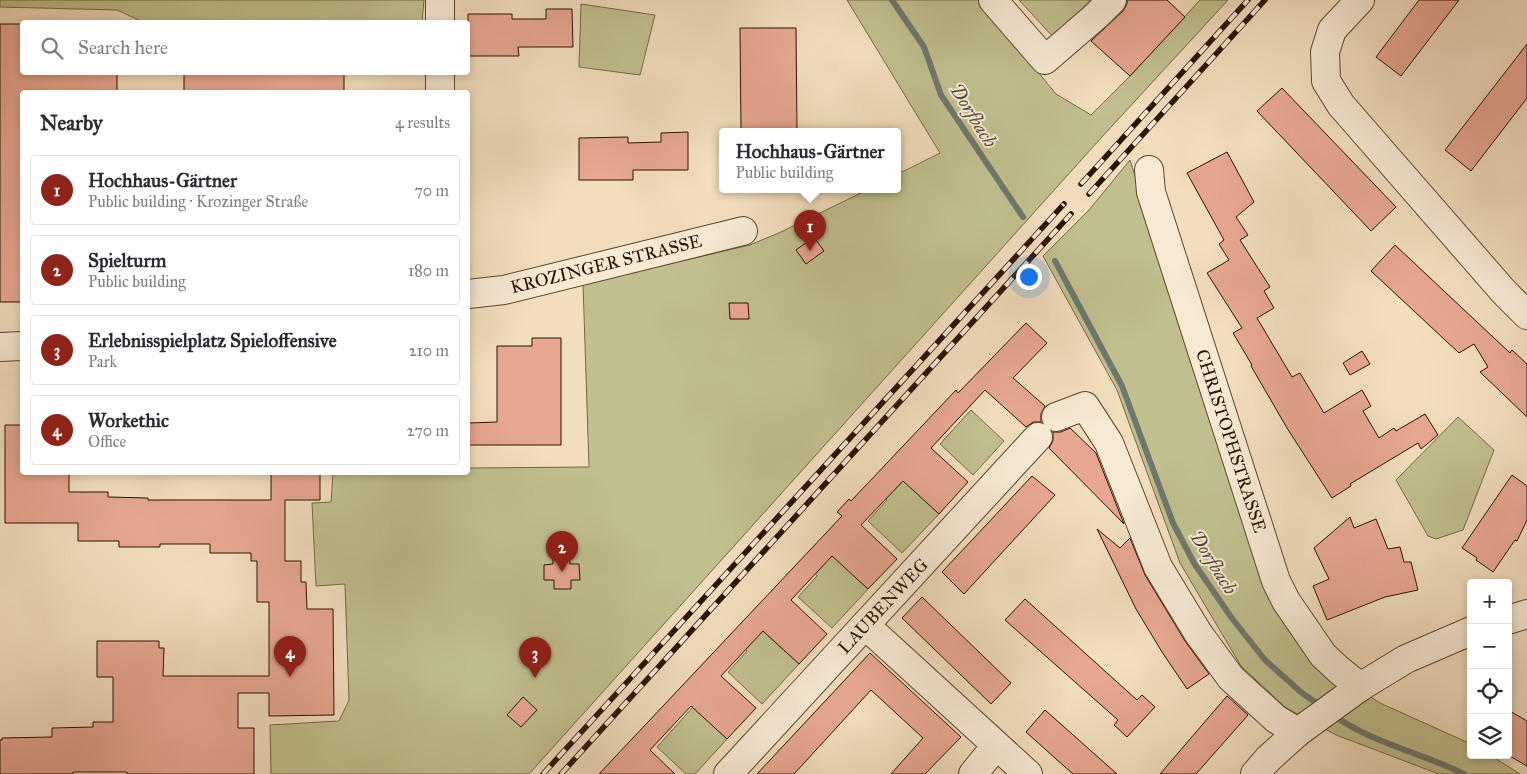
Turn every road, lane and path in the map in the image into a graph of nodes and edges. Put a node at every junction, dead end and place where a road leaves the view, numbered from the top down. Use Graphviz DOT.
graph roads {
  1 [pos="440,0"];
  2 [pos="993,0"];
  3 [pos="1112,0"];
  4 [pos="1360,0"];
  5 [pos="440,20"];
  6 [pos="440,75"];
  7 [pos="440,90"];
  8 [pos="1149,170"];
  9 [pos="744,231"];
  10 [pos="470,294"];
  11 [pos="1527,315"];
  12 [pos="20,346"];
  13 [pos="0,347"];
  14 [pos="1056,417"];
  15 [pos="1038,438"];
  16 [pos="1527,614"];
  17 [pos="1512,619"];
  18 [pos="865,625"];
  19 [pos="1467,633"];
  20 [pos="1360,687"];
  21 [pos="1307,725"];
  22 [pos="996,746"];
  23 [pos="728,774"];
  24 [pos="973,774"];
  25 [pos="1028,774"];
  26 [pos="1255,774"];
  1 -- 5 [label="street"];
  2 -- 3 [label="street"];
  4 -- 11 [label="street"];
  6 -- 7 [label="street"];
  8 -- 20 [label="street, CHRISTOPHSTRASSE"];
  9 -- 10 [label="street, KROZINGER STRASSE"];
  12 -- 13 [label="street"];
  14 -- 21 [label="street"];
  15 -- 18 [label="street, LAUBENWEG"];
  16 -- 17 [label="street"];
  18 -- 22 [label="street"];
  18 -- 23 [label="street, LAUBENWEG"];
  19 -- 20 [label="street"];
  20 -- 21 [label="street"];
  21 -- 26 [label="street"];
  22 -- 24 [label="street"];
  22 -- 25 [label="street"];
}
